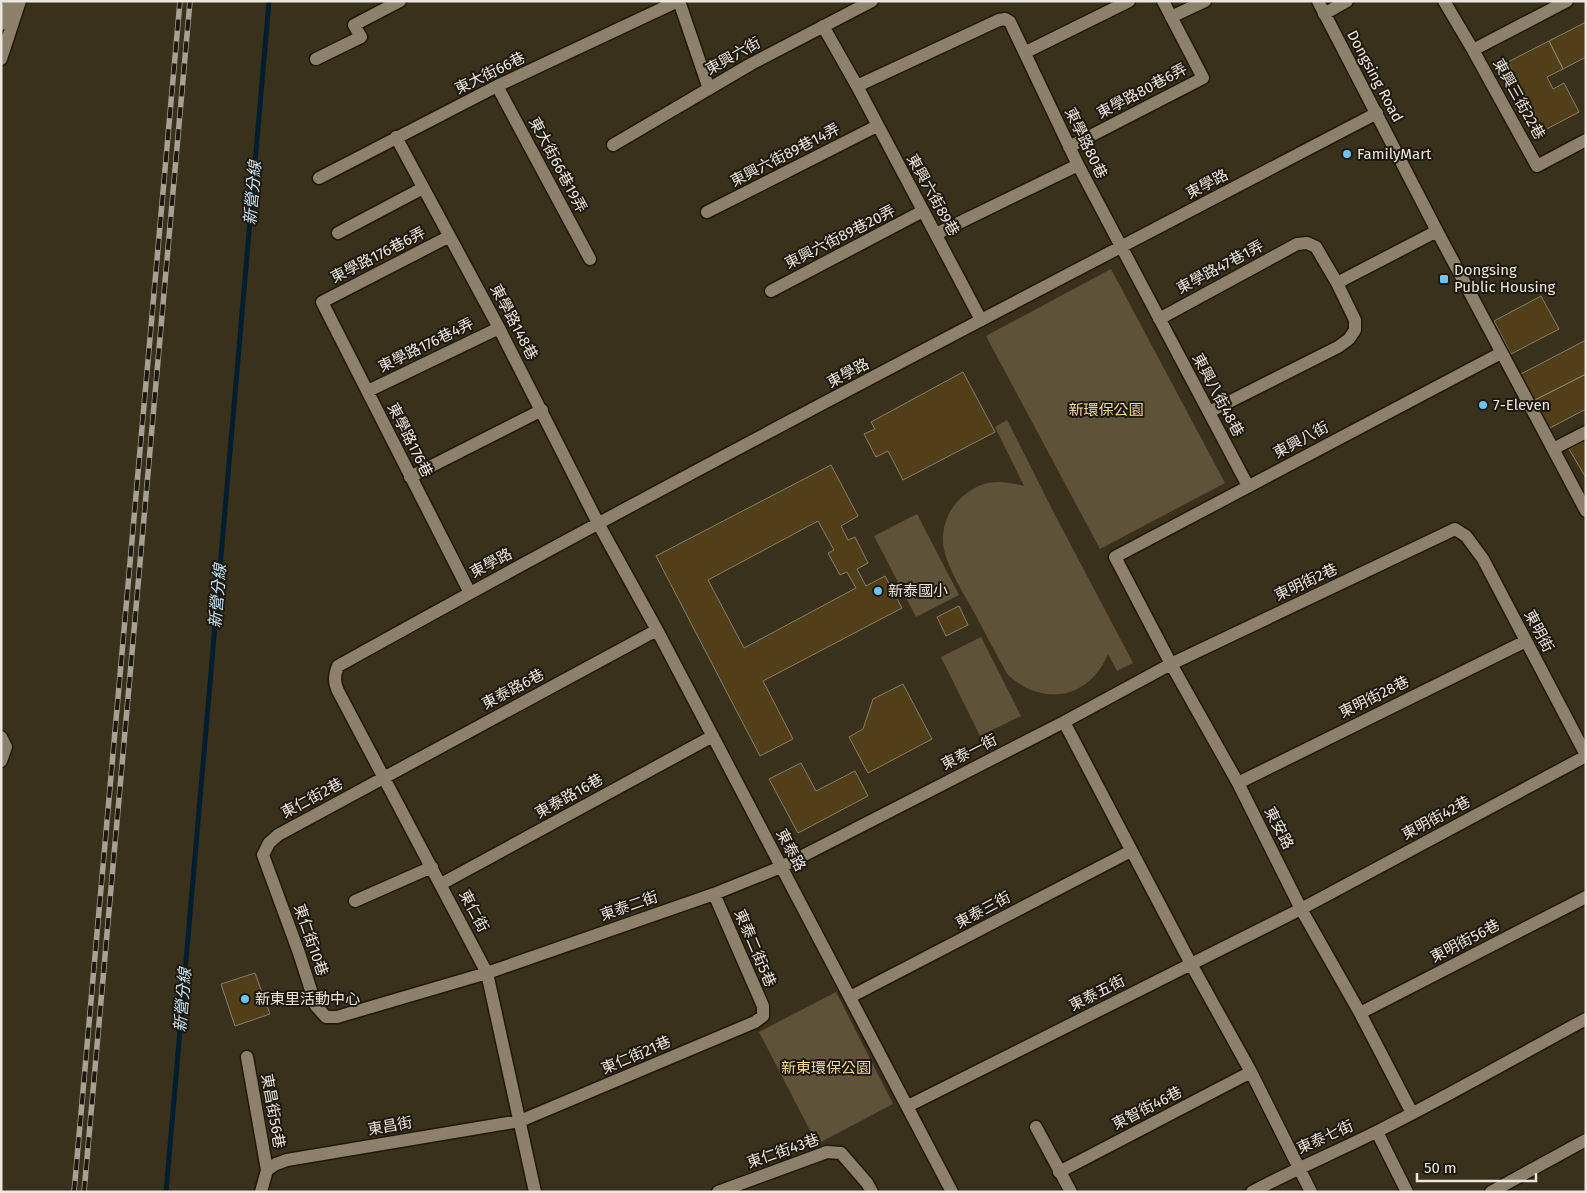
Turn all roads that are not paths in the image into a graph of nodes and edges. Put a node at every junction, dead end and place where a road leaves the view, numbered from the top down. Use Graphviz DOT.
graph roads {
  1 [pos="10,1"];
  2 [pos="20,1"];
  3 [pos="400,1"];
  4 [pos="678,1"];
  5 [pos="872,1"];
  6 [pos="1128,1"];
  7 [pos="1163,1"];
  8 [pos="1205,1"];
  9 [pos="1318,1"];
  10 [pos="1347,1"];
  11 [pos="1444,1"];
  12 [pos="1567,1"];
  13 [pos="1324,14"];
  14 [pos="1171,17"];
  15 [pos="1,24"];
  16 [pos="823,26"];
  17 [pos="1473,50"];
  18 [pos="1026,52"];
  19 [pos="1,59"];
  20 [pos="316,59"];
  21 [pos="497,86"];
  22 [pos="857,86"];
  23 [pos="709,89"];
  24 [pos="1377,113"];
  25 [pos="877,126"];
  26 [pos="396,137"];
  27 [pos="1586,140"];
  28 [pos="613,145"];
  29 [pos="1069,147"];
  30 [pos="1078,165"];
  31 [pos="319,178"];
  32 [pos="423,188"];
  33 [pos="924,211"];
  34 [pos="707,212"];
  35 [pos="1437,231"];
  36 [pos="338,233"];
  37 [pos="936,234"];
  38 [pos="448,236"];
  39 [pos="1120,247"];
  40 [pos="590,259"];
  41 [pos="1338,283"];
  42 [pos="771,291"];
  43 [pos="322,302"];
  44 [pos="1159,319"];
  45 [pos="981,320"];
  46 [pos="499,328"];
  47 [pos="1502,353"];
  48 [pos="368,391"];
  49 [pos="542,410"];
  50 [pos="1209,412"];
  51 [pos="1586,432"];
  52 [pos="1553,450"];
  53 [pos="410,477"];
  54 [pos="1248,486"];
  55 [pos="1586,511"];
  56 [pos="599,525"];
  57 [pos="1455,529"];
  58 [pos="1115,557"];
  59 [pos="470,593"];
  60 [pos="657,630"];
  61 [pos="1526,641"];
  62 [pos="1172,664"];
  63 [pos="338,666"];
  64 [pos="1064,722"];
  65 [pos="713,736"];
  66 [pos="1,737"];
  67 [pos="1586,756"];
  68 [pos="1,761"];
  69 [pos="384,777"];
  70 [pos="1238,783"];
  71 [pos="1131,851"];
  72 [pos="263,855"];
  73 [pos="432,867"];
  74 [pos="781,867"];
  75 [pos="441,884"];
  76 [pos="714,894"];
  77 [pos="1586,897"];
  78 [pos="355,901"];
  79 [pos="1301,908"];
  80 [pos="1191,964"];
  81 [pos="487,973"];
  82 [pos="850,997"];
  83 [pos="1360,1013"];
  84 [pos="763,1016"];
  85 [pos="1586,1019"];
  86 [pos="247,1057"];
  87 [pos="1251,1072"];
  88 [pos="908,1106"];
  89 [pos="1412,1113"];
  90 [pos="520,1121"];
  91 [pos="1036,1126"];
  92 [pos="1377,1132"];
  93 [pos="1586,1140"];
  94 [pos="1298,1168"];
  95 [pos="267,1170"];
  96 [pos="1059,1172"];
  97 [pos="261,1192"];
  98 [pos="535,1192"];
  99 [pos="718,1192"];
  100 [pos="872,1192"];
  101 [pos="952,1192"];
  102 [pos="1071,1192"];
  103 [pos="1252,1192"];
  104 [pos="1311,1192"];
  105 [pos="1407,1192"];
  106 [pos="1491,1192"];
  1 -- 15 [label="street"];
  2 -- 19 [label="street"];
  3 -- 20 [label="street"];
  4 -- 21 [label="street, 東大街66巷"];
  4 -- 23 [label="street"];
  5 -- 16 [label="street, 東興六街"];
  6 -- 18 [label="street"];
  7 -- 14 [label="street"];
  8 -- 14 [label="street"];
  9 -- 13 [label="street, Dongsing Road"];
  10 -- 13 [label="street"];
  11 -- 17 [label="street, 東興三街22巷"];
  12 -- 17 [label="street"];
  13 -- 24 [label="street, Dongsing Road"];
  14 -- 29 [label="street, 東學路80巷6弄"];
  16 -- 22 [label="street, 東興六街89巷"];
  16 -- 23 [label="street, 東興六街"];
  17 -- 27 [label="street, 東興三街22巷"];
  18 -- 22 [label="street"];
  18 -- 29 [label="street, 東學路80巷"];
  21 -- 26 [label="street, 東大街66巷"];
  21 -- 40 [label="street, 東大街66巷19弄"];
  22 -- 25 [label="street, 東興六街89巷"];
  23 -- 28 [label="street, 東興六街"];
  24 -- 35 [label="street, Dongsing Road"];
  24 -- 39 [label="street, 東學路"];
  25 -- 33 [label="street, 東興六街89巷"];
  25 -- 34 [label="street, 東興六街89巷14弄"];
  26 -- 31 [label="street, 東大街66巷"];
  26 -- 32 [label="street, 東學路148巷"];
  29 -- 30 [label="street, 東學路80巷"];
  30 -- 37 [label="street"];
  30 -- 39 [label="street, 東學路80巷"];
  32 -- 36 [label="street"];
  32 -- 38 [label="street, 東學路148巷"];
  33 -- 37 [label="street, 東興六街89巷"];
  33 -- 42 [label="street, 東興六街89巷20弄"];
  35 -- 41 [label="street"];
  35 -- 47 [label="street, Dongsing Road"];
  37 -- 45 [label="street, 東興六街89巷"];
  38 -- 43 [label="street, 東學路176巷6弄"];
  38 -- 46 [label="street, 東學路148巷"];
  39 -- 44 [label="street, 東學路80巷"];
  39 -- 45 [label="street, 東學路"];
  41 -- 44 [label="street, 東學路47巷1弄"];
  41 -- 50 [label="street"];
  43 -- 48 [label="street, 東學路176巷"];
  44 -- 50 [label="street, 東興八街48巷"];
  45 -- 56 [label="street, 東學路"];
  46 -- 48 [label="street, 東學路176巷4弄"];
  46 -- 49 [label="street, 東學路148巷"];
  47 -- 52 [label="street, Dongsing Road"];
  47 -- 54 [label="street, 東興八街"];
  48 -- 53 [label="street, 東學路176巷"];
  49 -- 53 [label="street"];
  49 -- 56 [label="street, 東學路148巷"];
  50 -- 54 [label="street, 東興八街48巷"];
  51 -- 52 [label="street"];
  52 -- 55 [label="street, Dongsing Road"];
  53 -- 59 [label="street, 東學路176巷"];
  54 -- 58 [label="street, 東興八街"];
  56 -- 59 [label="street, 東學路"];
  56 -- 60 [label="street, 東泰路"];
  57 -- 61 [label="street, 東明街"];
  57 -- 62 [label="street, 東明街2巷"];
  58 -- 62 [label="street, 東安路"];
  59 -- 63 [label="street, 東學路"];
  60 -- 65 [label="street, 東泰路"];
  60 -- 69 [label="street, 東泰路6巷"];
  61 -- 67 [label="street, 東明街"];
  61 -- 70 [label="street, 東明街28巷"];
  62 -- 64 [label="street, 東泰一街"];
  62 -- 70 [label="street, 東安路"];
  63 -- 69 [label="street, 東仁街"];
  64 -- 71 [label="street"];
  64 -- 74 [label="street, 東泰一街"];
  65 -- 74 [label="street, 東泰路"];
  65 -- 75 [label="street, 東泰路16巷"];
  66 -- 68 [label="street"];
  67 -- 79 [label="street, 東明街42巷"];
  69 -- 72 [label="street, 東仁街2巷"];
  69 -- 73 [label="street, 東仁街"];
  70 -- 79 [label="street, 東安路"];
  71 -- 80 [label="street"];
  71 -- 82 [label="street, 東泰三街"];
  72 -- 81 [label="street, 東仁街10巷"];
  73 -- 75 [label="street, 東仁街"];
  73 -- 78 [label="street"];
  74 -- 76 [label="street, 東泰二街"];
  74 -- 82 [label="street, 東泰路"];
  75 -- 81 [label="street, 東仁街"];
  76 -- 81 [label="street, 東泰二街"];
  76 -- 84 [label="street, 東泰二街5巷"];
  77 -- 83 [label="street, 東明街56巷"];
  79 -- 80 [label="street, 東泰五街"];
  79 -- 83 [label="street, 東安路"];
  80 -- 87 [label="street"];
  80 -- 88 [label="street, 東泰五街"];
  81 -- 90 [label="street, 東仁街"];
  82 -- 88 [label="street, 東泰路"];
  83 -- 89 [label="street, 東安路"];
  84 -- 90 [label="street, 東仁街21巷"];
  85 -- 89 [label="street, 東泰七街"];
  86 -- 95 [label="street, 東昌街56巷"];
  87 -- 94 [label="street"];
  87 -- 96 [label="street, 東智街46巷"];
  88 -- 101 [label="street, 東泰路"];
  89 -- 92 [label="street, 東泰七街"];
  90 -- 95 [label="street, 東昌街"];
  90 -- 98 [label="street, 東仁街"];
  91 -- 96 [label="street"];
  92 -- 94 [label="street, 東泰七街"];
  92 -- 105 [label="street"];
  93 -- 106 [label="street"];
  94 -- 103 [label="street, 東泰七街"];
  94 -- 104 [label="street"];
  95 -- 97 [label="street"];
  96 -- 102 [label="street"];
  99 -- 100 [label="street, 東仁街43巷"];
}
